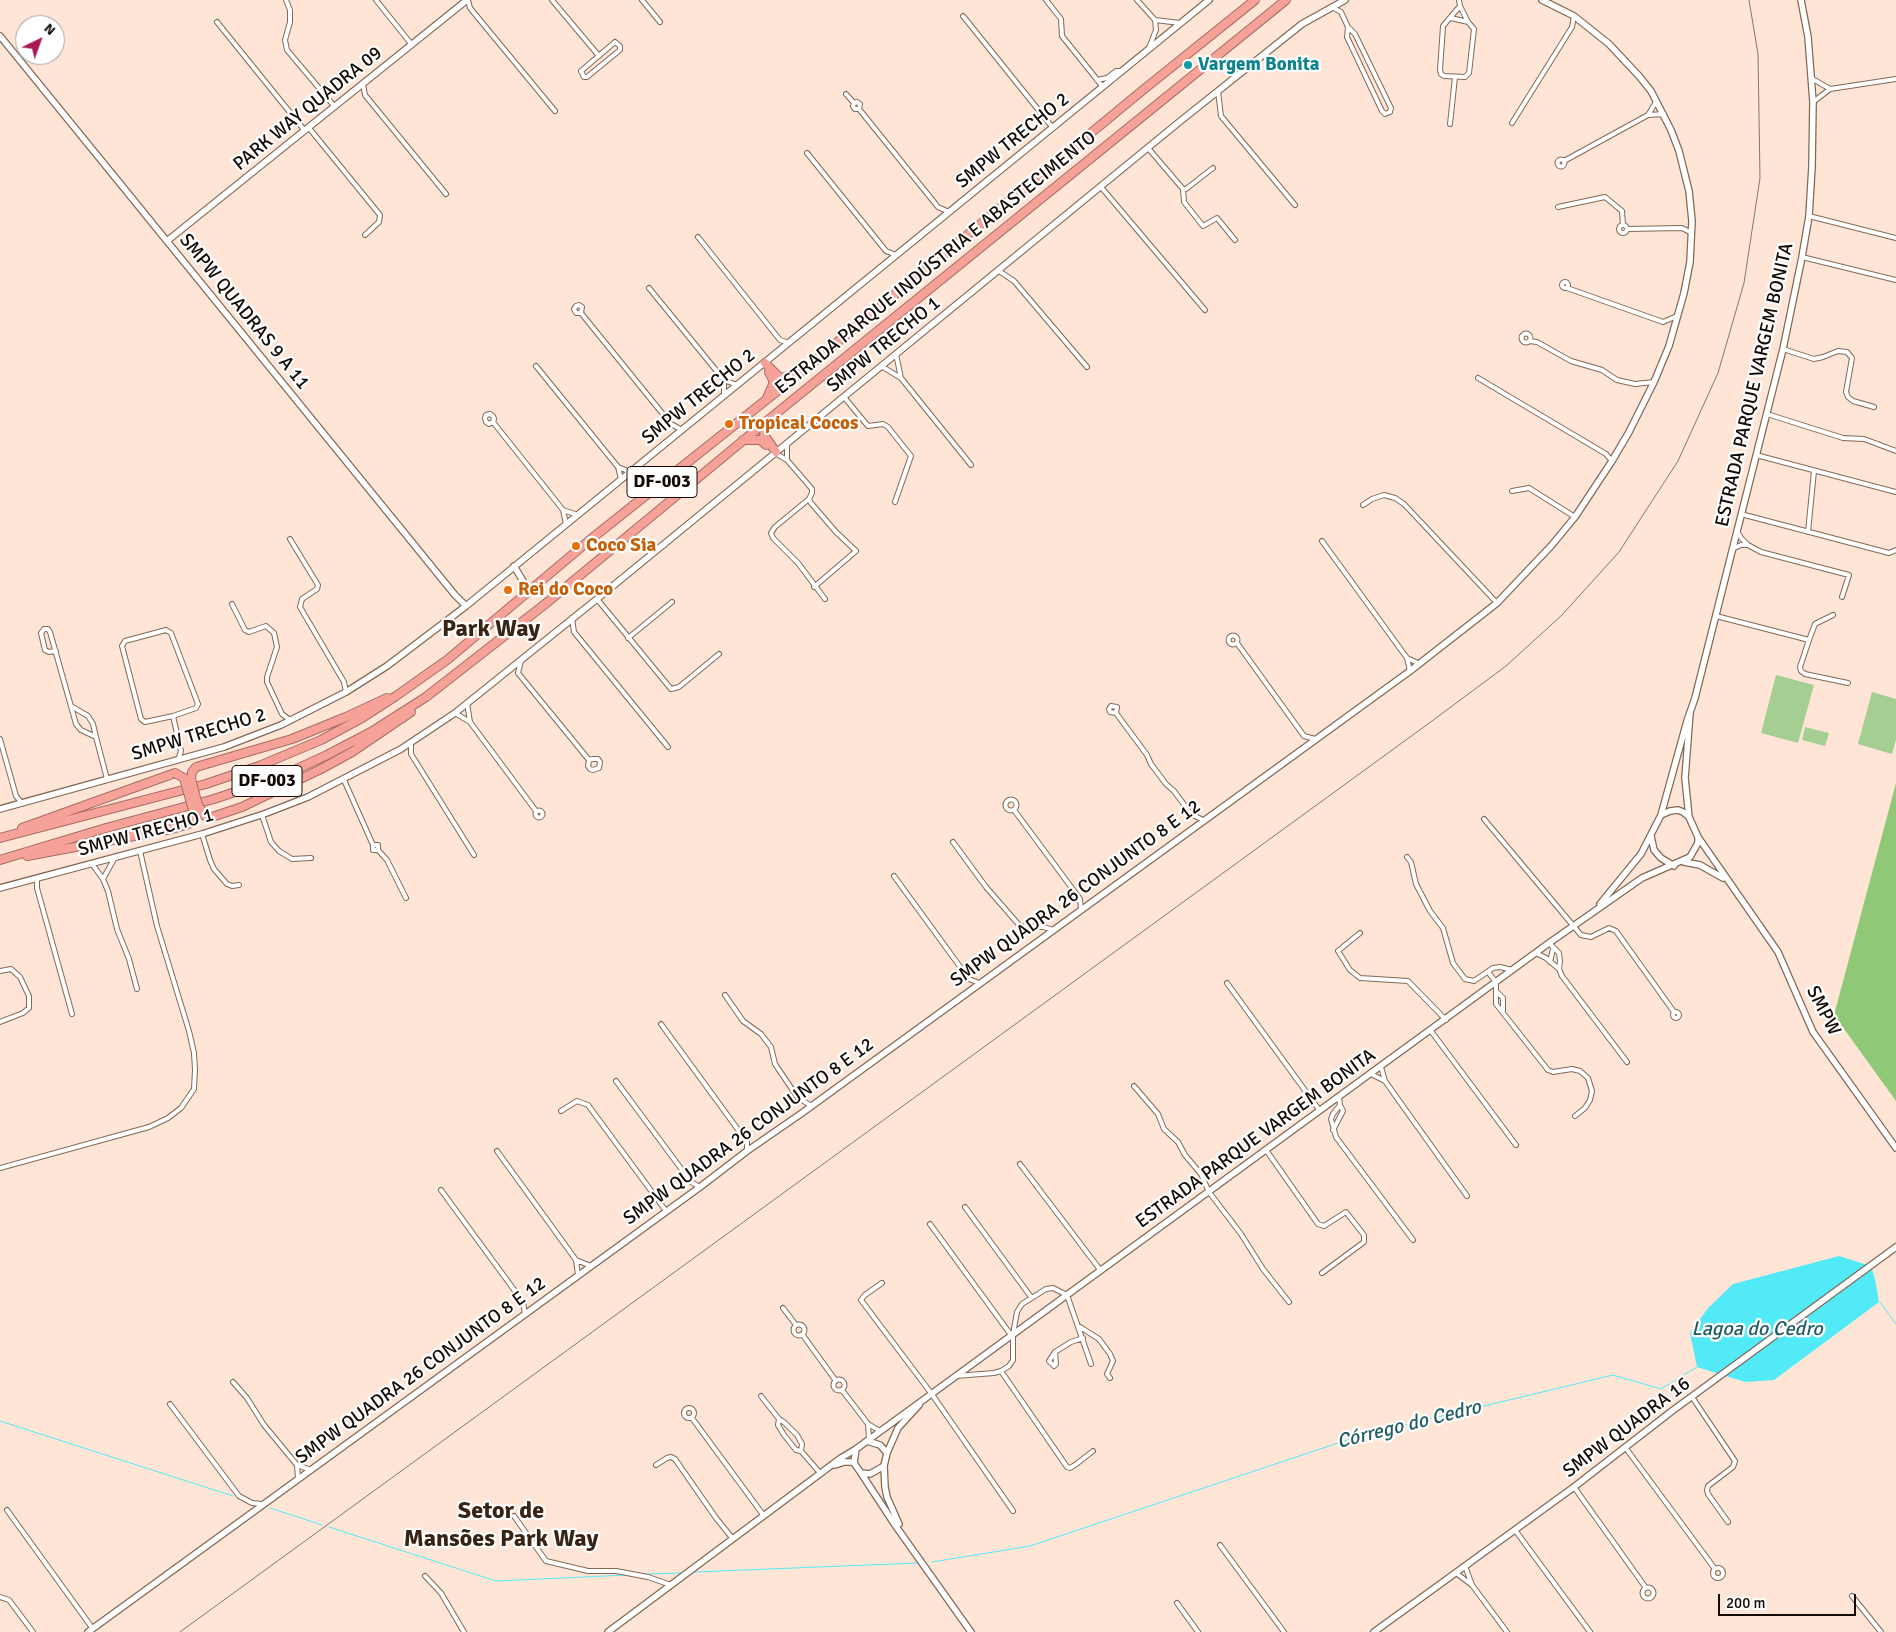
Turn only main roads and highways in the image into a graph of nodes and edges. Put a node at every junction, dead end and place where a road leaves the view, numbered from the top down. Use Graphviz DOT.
graph roads {
  1 [pos="1255,0"];
  2 [pos="1286,0"];
  3 [pos="800,373"];
  4 [pos="767,400"];
  5 [pos="768,420"];
  6 [pos="743,440"];
  7 [pos="396,696"];
  8 [pos="426,697"];
  9 [pos="0,837"];
  10 [pos="0,861"];
  1 -- 3 [label="highway, ESTRADA PARQUE INDÚSTRIA E ABASTECIMENTO / DF-003"];
  2 -- 5 [label="highway, ESTRADA PARQUE INDÚSTRIA E ABASTECIMENTO / DF-003"];
  3 -- 4 [label="highway, ESTRADA PARQUE INDÚSTRIA E ABASTECIMENTO / DF-003"];
  3 -- 4 [label="highway"];
  4 -- 7 [label="highway, ESTRADA PARQUE INDÚSTRIA E ABASTECIMENTO / DF-003"];
  5 -- 6 [label="highway, ESTRADA PARQUE INDÚSTRIA E ABASTECIMENTO / DF-003"];
  5 -- 6 [label="highway"];
  6 -- 8 [label="highway, ESTRADA PARQUE INDÚSTRIA E ABASTECIMENTO / DF-003"];
  7 -- 8 [label="highway, bridge"];
  7 -- 9 [label="highway, ESTRADA PARQUE INDÚSTRIA E ABASTECIMENTO / DF-003"];
  8 -- 10 [label="highway, ESTRADA PARQUE INDÚSTRIA E ABASTECIMENTO / DF-003"];
  9 -- 10 [label="highway, bridge"];
}
